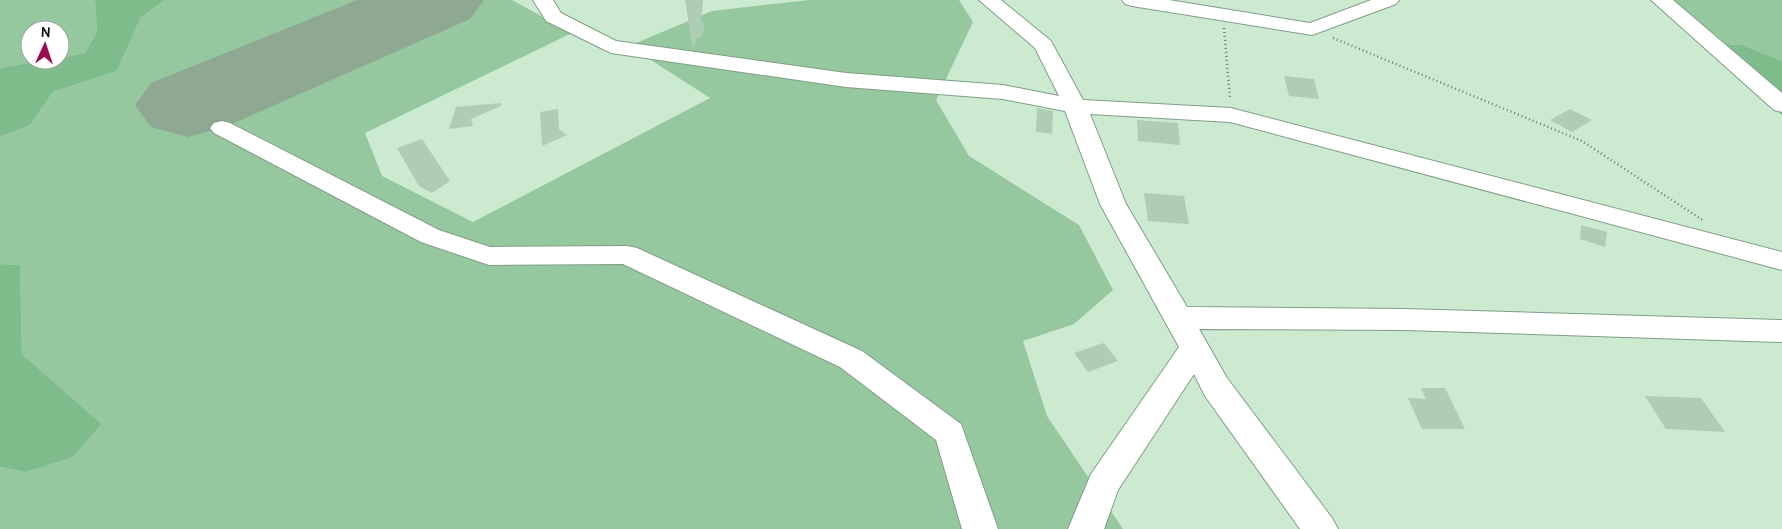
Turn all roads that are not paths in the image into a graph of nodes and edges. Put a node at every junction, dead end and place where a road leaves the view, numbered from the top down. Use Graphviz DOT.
graph roads {
  1 [pos="543,0"];
  2 [pos="989,0"];
  3 [pos="1132,0"];
  4 [pos="1389,0"];
  5 [pos="1661,0"];
  6 [pos="1782,105"];
  7 [pos="1075,106"];
  8 [pos="222,128"];
  9 [pos="1782,260"];
  10 [pos="1179,318"];
  11 [pos="1782,331"];
  12 [pos="1196,346"];
  13 [pos="980,529"];
  14 [pos="1086,529"];
  15 [pos="1320,529"];
  1 -- 7 [label="street"];
  2 -- 7 [label="street"];
  3 -- 4 [label="street"];
  5 -- 6 [label="street"];
  7 -- 9 [label="street"];
  7 -- 10 [label="street"];
  8 -- 13 [label="street"];
  10 -- 11 [label="street"];
  10 -- 12 [label="street"];
  12 -- 14 [label="street"];
  12 -- 15 [label="street"];
}
